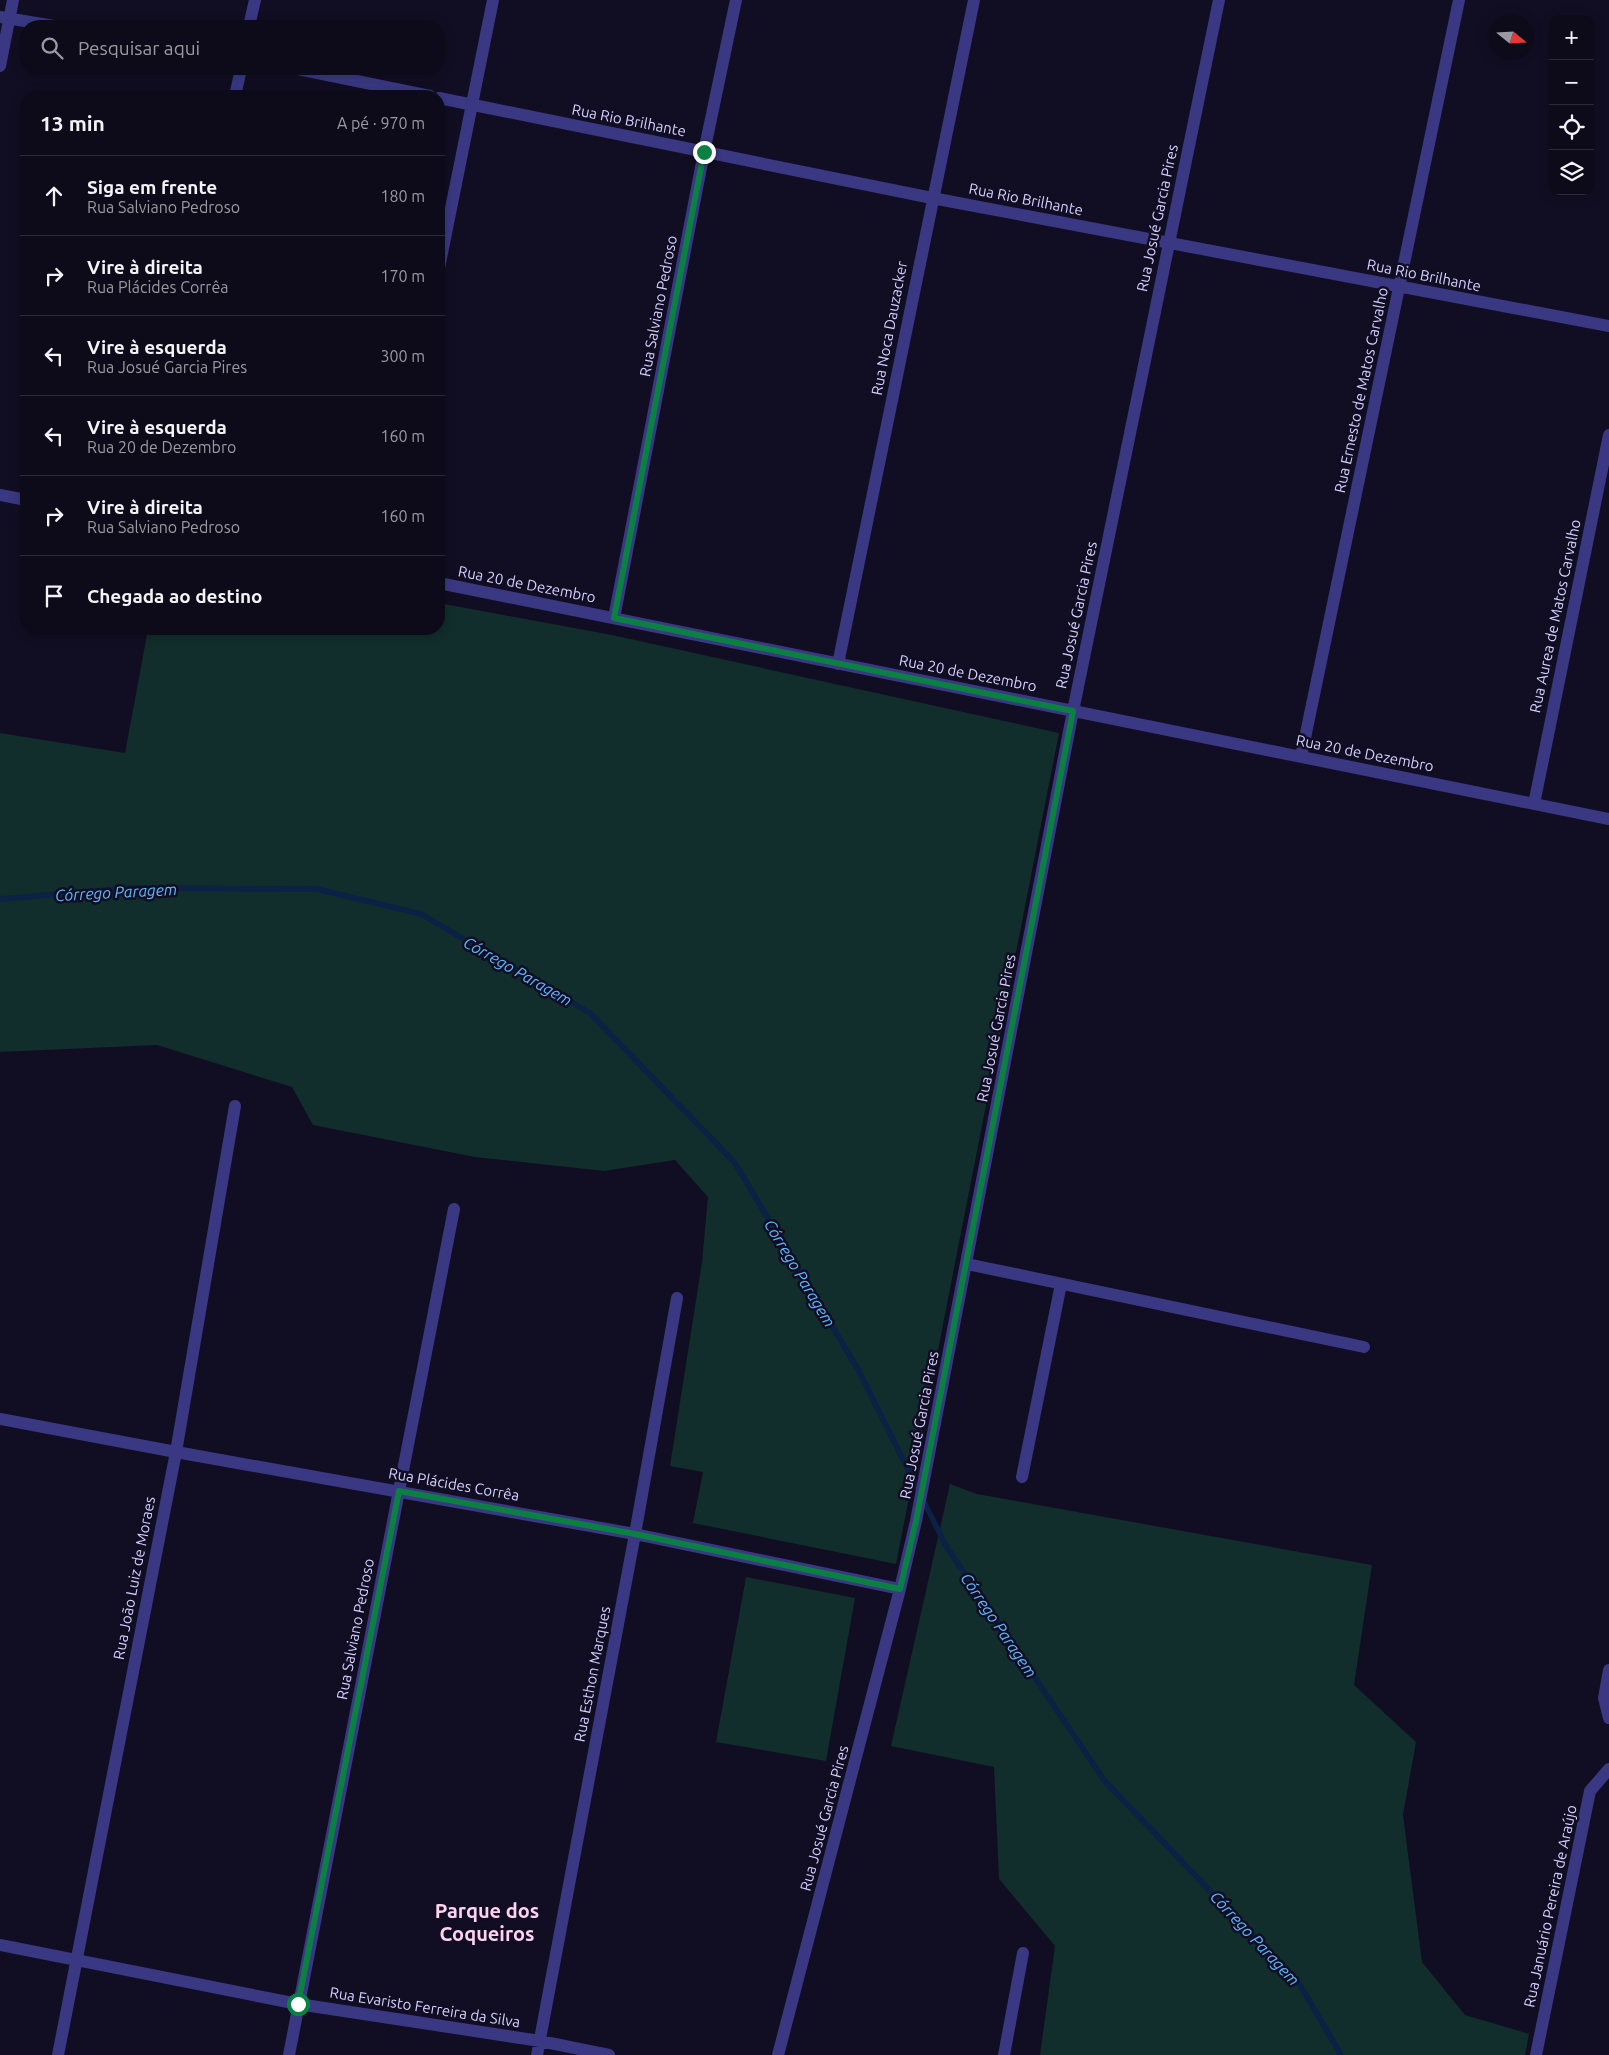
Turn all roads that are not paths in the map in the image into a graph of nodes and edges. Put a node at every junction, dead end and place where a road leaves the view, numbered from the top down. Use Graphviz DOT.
graph roads {
  1 [pos="13,0"];
  2 [pos="255,0"];
  3 [pos="493,0"];
  4 [pos="736,0"];
  5 [pos="974,0"];
  6 [pos="1219,0"];
  7 [pos="1460,0"];
  8 [pos="5,18"];
  9 [pos="20,20"];
  10 [pos="250,20"];
  11 [pos="0,66"];
  12 [pos="239,75"];
  13 [pos="327,75"];
  14 [pos="236,90"];
  15 [pos="401,90"];
  16 [pos="445,99"];
  17 [pos="472,105"];
  18 [pos="704,152"];
  19 [pos="932,198"];
  20 [pos="445,238"];
  21 [pos="1169,243"];
  22 [pos="1399,287"];
  23 [pos="1609,326"];
  24 [pos="1609,435"];
  25 [pos="0,494"];
  26 [pos="20,499"];
  27 [pos="445,584"];
  28 [pos="614,618"];
  29 [pos="838,664"];
  30 [pos="1073,711"];
  31 [pos="1301,757"];
  32 [pos="1534,804"];
  33 [pos="1609,819"];
  34 [pos="235,1106"];
  35 [pos="454,1209"];
  36 [pos="967,1264"];
  37 [pos="1061,1284"];
  38 [pos="677,1298"];
  39 [pos="1364,1346"];
  40 [pos="0,1418"];
  41 [pos="176,1452"];
  42 [pos="1022,1477"];
  43 [pos="399,1491"];
  44 [pos="635,1534"];
  45 [pos="900,1589"];
  46 [pos="1609,1670"];
  47 [pos="1609,1718"];
  48 [pos="1609,1769"];
  49 [pos="0,1945"];
  50 [pos="1023,1953"];
  51 [pos="76,1960"];
  52 [pos="298,2004"];
  53 [pos="540,2041"];
  54 [pos="58,2055"];
  55 [pos="289,2055"];
  56 [pos="537,2055"];
  57 [pos="609,2055"];
  58 [pos="778,2055"];
  59 [pos="1004,2055"];
  60 [pos="1536,2055"];
  1 -- 8 [label="street"];
  2 -- 10 [label="street"];
  3 -- 17 [label="street"];
  4 -- 18 [label="street, Rua Salviano Pedroso"];
  5 -- 19 [label="street, Rua Noca Dauzacker"];
  6 -- 21 [label="street, Rua Josué Garcia Pires"];
  7 -- 22 [label="street, Rua Ernesto de Matos Carvalho"];
  8 -- 9 [label="street"];
  8 -- 11 [label="street"];
  12 -- 14 [label="street"];
  13 -- 15 [label="street"];
  16 -- 17 [label="street, Rua Rio Brilhante"];
  17 -- 18 [label="street, Rua Rio Brilhante"];
  17 -- 20 [label="street"];
  18 -- 19 [label="street, Rua Rio Brilhante"];
  18 -- 28 [label="street, Rua Salviano Pedroso"];
  19 -- 21 [label="street, Rua Rio Brilhante"];
  19 -- 29 [label="street, Rua Noca Dauzacker"];
  21 -- 22 [label="street, Rua Rio Brilhante"];
  21 -- 30 [label="street, Rua Josué Garcia Pires"];
  22 -- 23 [label="street, Rua Rio Brilhante"];
  22 -- 31 [label="street, Rua Ernesto de Matos Carvalho"];
  24 -- 32 [label="street, Rua Aurea de Matos Carvalho"];
  25 -- 26 [label="street"];
  27 -- 28 [label="street, Rua 20 de Dezembro"];
  28 -- 29 [label="street, Rua 20 de Dezembro"];
  29 -- 30 [label="street, Rua 20 de Dezembro"];
  30 -- 31 [label="street, Rua 20 de Dezembro"];
  30 -- 36 [label="street, Rua Josué Garcia Pires"];
  31 -- 32 [label="street, Rua 20 de Dezembro"];
  32 -- 33 [label="street, Rua 20 de Dezembro"];
  34 -- 41 [label="street, Rua João Luiz de Moraes"];
  35 -- 43 [label="street, Rua Salviano Pedroso"];
  36 -- 37 [label="street"];
  36 -- 45 [label="street, Rua Josué Garcia Pires"];
  37 -- 39 [label="street"];
  37 -- 42 [label="street"];
  38 -- 44 [label="street, Rua Esthon Marques"];
  40 -- 41 [label="street, Rua Plácides Corrêa"];
  41 -- 43 [label="street, Rua Plácides Corrêa"];
  41 -- 51 [label="street, Rua João Luiz de Moraes"];
  43 -- 44 [label="street, Rua Plácides Corrêa"];
  43 -- 52 [label="street, Rua Salviano Pedroso"];
  44 -- 45 [label="street, Rua Plácides Corrêa"];
  44 -- 53 [label="street, Rua Esthon Marques"];
  45 -- 58 [label="street, Rua Josué Garcia Pires"];
  46 -- 47 [label="street"];
  48 -- 60 [label="street, Rua Januário Pereira de Araújo"];
  49 -- 51 [label="street, Rua Evaristo Ferreira da Silva"];
  50 -- 59 [label="street"];
  51 -- 52 [label="street, Rua Evaristo Ferreira da Silva"];
  51 -- 54 [label="street, Rua João Luiz de Moraes"];
  52 -- 53 [label="street, Rua Evaristo Ferreira da Silva"];
  52 -- 55 [label="street, Rua Salviano Pedroso"];
  53 -- 56 [label="street, Rua Esthon Marques"];
  53 -- 57 [label="street, Rua Evaristo Ferreira da Silva"];
}
